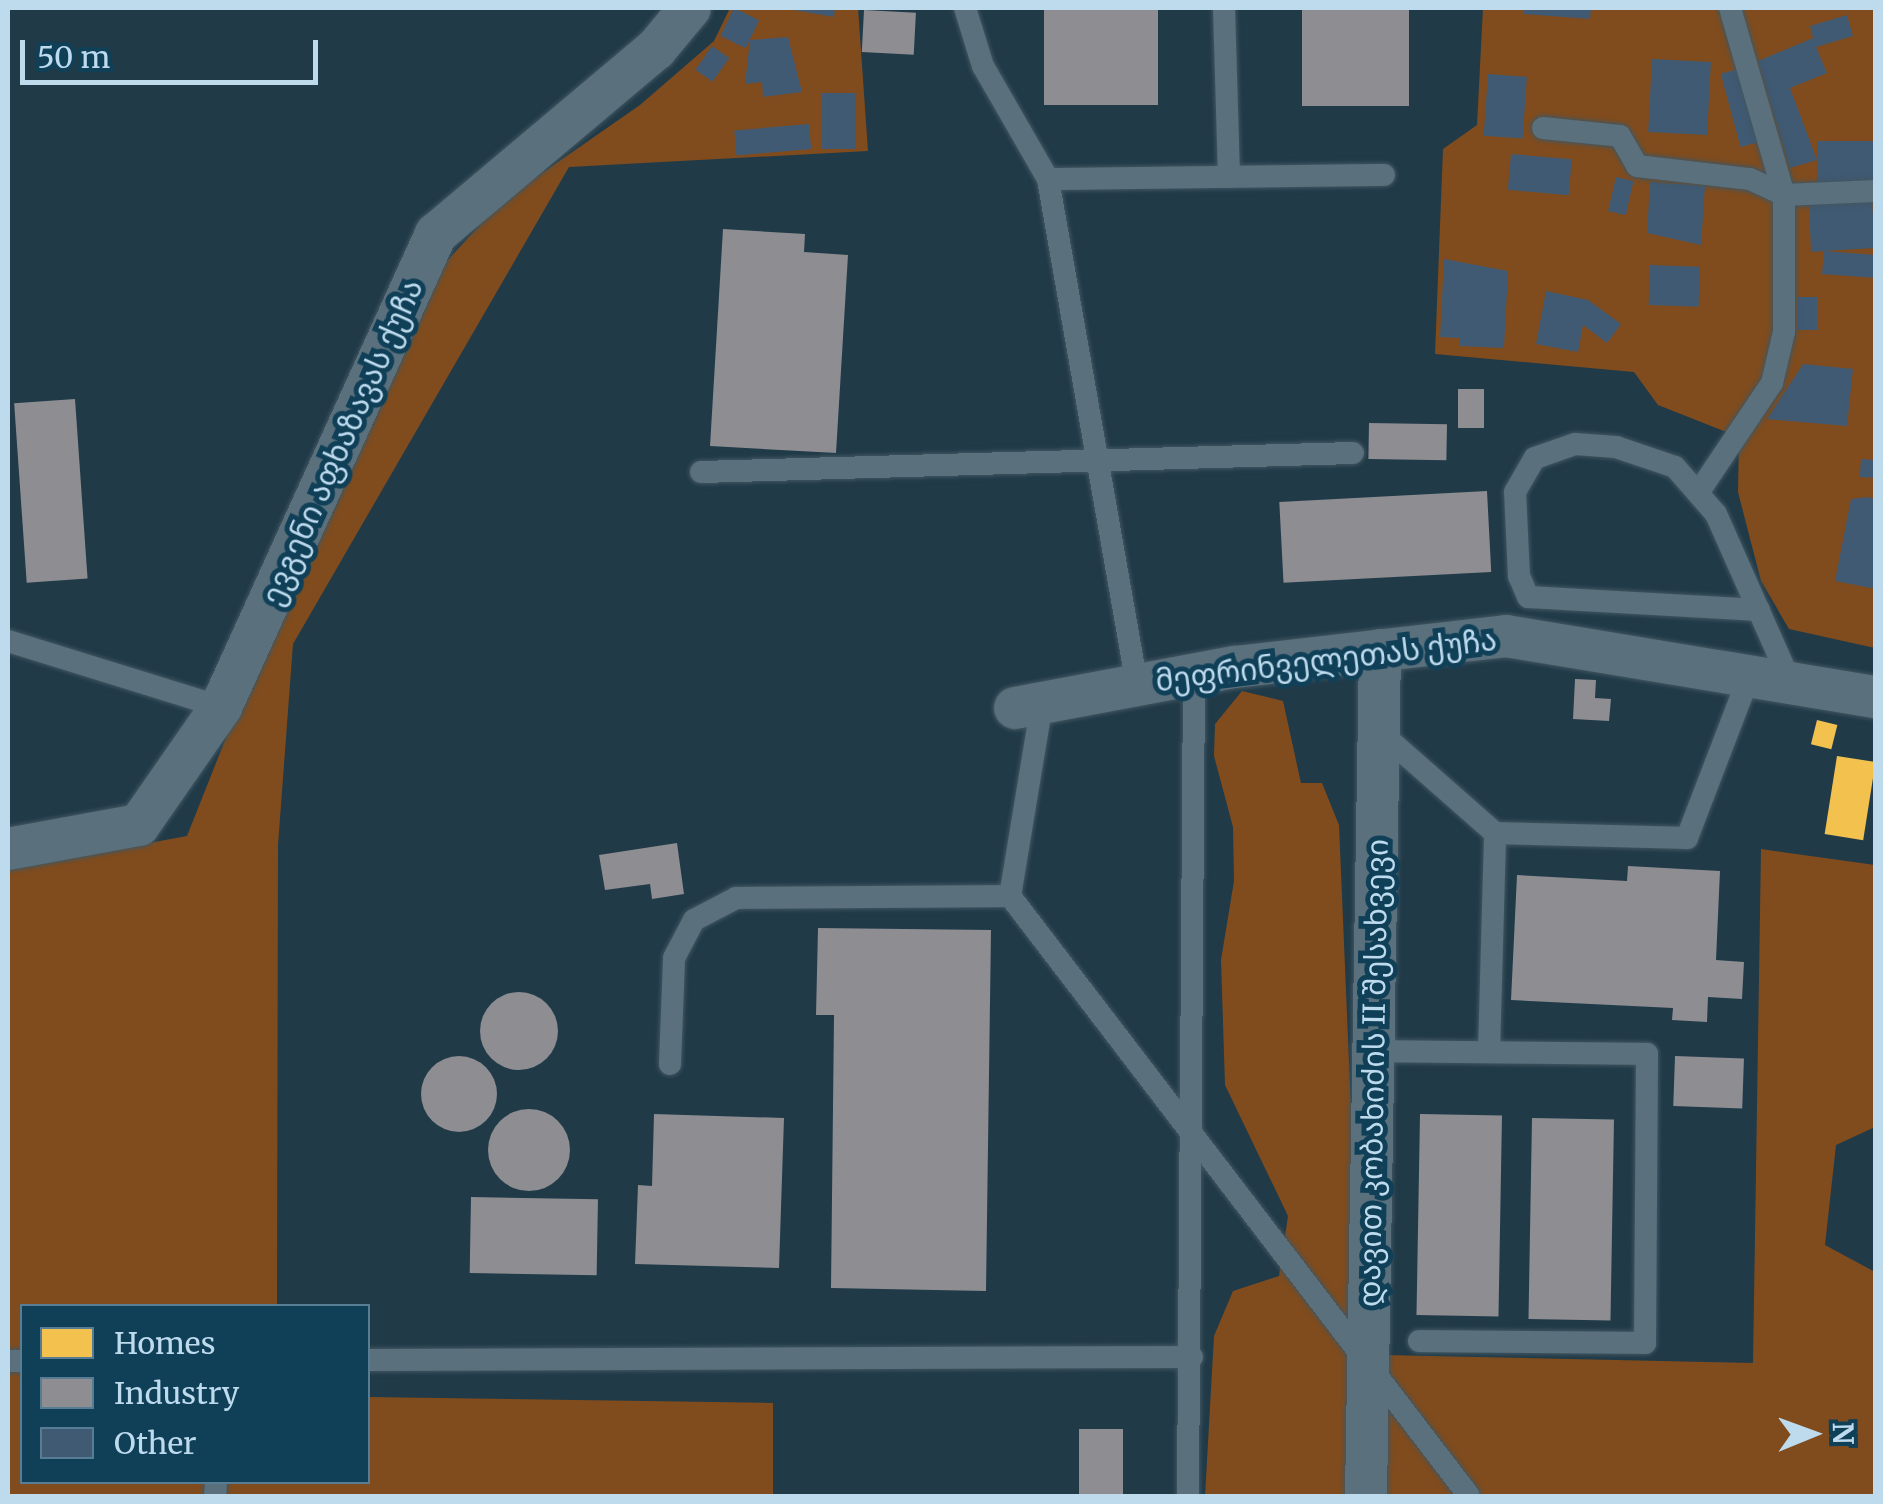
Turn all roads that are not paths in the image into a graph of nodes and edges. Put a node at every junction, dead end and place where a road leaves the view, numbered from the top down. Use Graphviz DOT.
graph roads {
  1 [pos="690,8"];
  2 [pos="966,8"];
  3 [pos="1224,8"];
  4 [pos="1730,8"];
  5 [pos="1543,128"];
  6 [pos="1384,175"];
  7 [pos="1229,177"];
  8 [pos="1048,179"];
  9 [pos="1876,191"];
  10 [pos="1784,195"];
  11 [pos="1353,453"];
  12 [pos="1097,458"];
  13 [pos="701,472"];
  14 [pos="1698,493"];
  15 [pos="1758,610"];
  16 [pos="8,641"];
  17 [pos="1380,650"];
  18 [pos="1194,674"];
  19 [pos="1770,677"];
  20 [pos="1137,685"];
  21 [pos="1876,697"];
  22 [pos="1028,705"];
  23 [pos="221,707"];
  24 [pos="1379,731"];
  25 [pos="1495,833"];
  26 [pos="8,848"];
  27 [pos="1010,896"];
  28 [pos="1373,1051"];
  29 [pos="1489,1052"];
  30 [pos="670,1064"];
  31 [pos="1192,1140"];
  32 [pos="1419,1341"];
  33 [pos="1192,1357"];
  34 [pos="1368,1358"];
  35 [pos="370,1360"];
  36 [pos="1188,1496"];
  37 [pos="1366,1496"];
  38 [pos="1469,1496"];
  1 -- 23 [label="street, ევგენი აფხაზავას ქუჩა"];
  2 -- 8 [label="lane"];
  3 -- 7 [label="lane"];
  4 -- 10 [label="lane"];
  5 -- 10 [label="lane"];
  6 -- 7 [label="lane"];
  7 -- 8 [label="lane"];
  8 -- 12 [label="lane"];
  9 -- 10 [label="lane"];
  10 -- 14 [label="lane"];
  11 -- 12 [label="lane"];
  12 -- 13 [label="lane"];
  12 -- 20 [label="lane"];
  14 -- 15 [label="lane"];
  14 -- 15 [label="lane"];
  15 -- 19 [label="lane"];
  16 -- 23 [label="lane"];
  17 -- 18 [label="street, მეფრინველეთას ქუჩა"];
  17 -- 19 [label="street, მეფრინველეთას ქუჩა"];
  17 -- 24 [label="street, დავით კობახიძის II შესახვევი"];
  18 -- 20 [label="street, მეფრინველეთას ქუჩა"];
  18 -- 31 [label="lane"];
  19 -- 21 [label="street, მეფრინველეთას ქუჩა"];
  19 -- 25 [label="lane"];
  20 -- 22 [label="street, მეფრინველეთას ქუჩა"];
  22 -- 27 [label="lane"];
  23 -- 26 [label="street, ევგენი აფხაზავას ქუჩა"];
  24 -- 25 [label="lane"];
  24 -- 28 [label="street, დავით კობახიძის II შესახვევი"];
  25 -- 29 [label="lane"];
  27 -- 30 [label="lane"];
  27 -- 31 [label="lane"];
  28 -- 29 [label="lane"];
  28 -- 34 [label="street, დავით კობახიძის II შესახვევი"];
  29 -- 32 [label="lane"];
  31 -- 33 [label="lane"];
  31 -- 34 [label="lane"];
  33 -- 35 [label="lane"];
  33 -- 36 [label="lane"];
  34 -- 37 [label="street, დავით კობახიძის II შესახვევი"];
  34 -- 38 [label="lane"];
}
